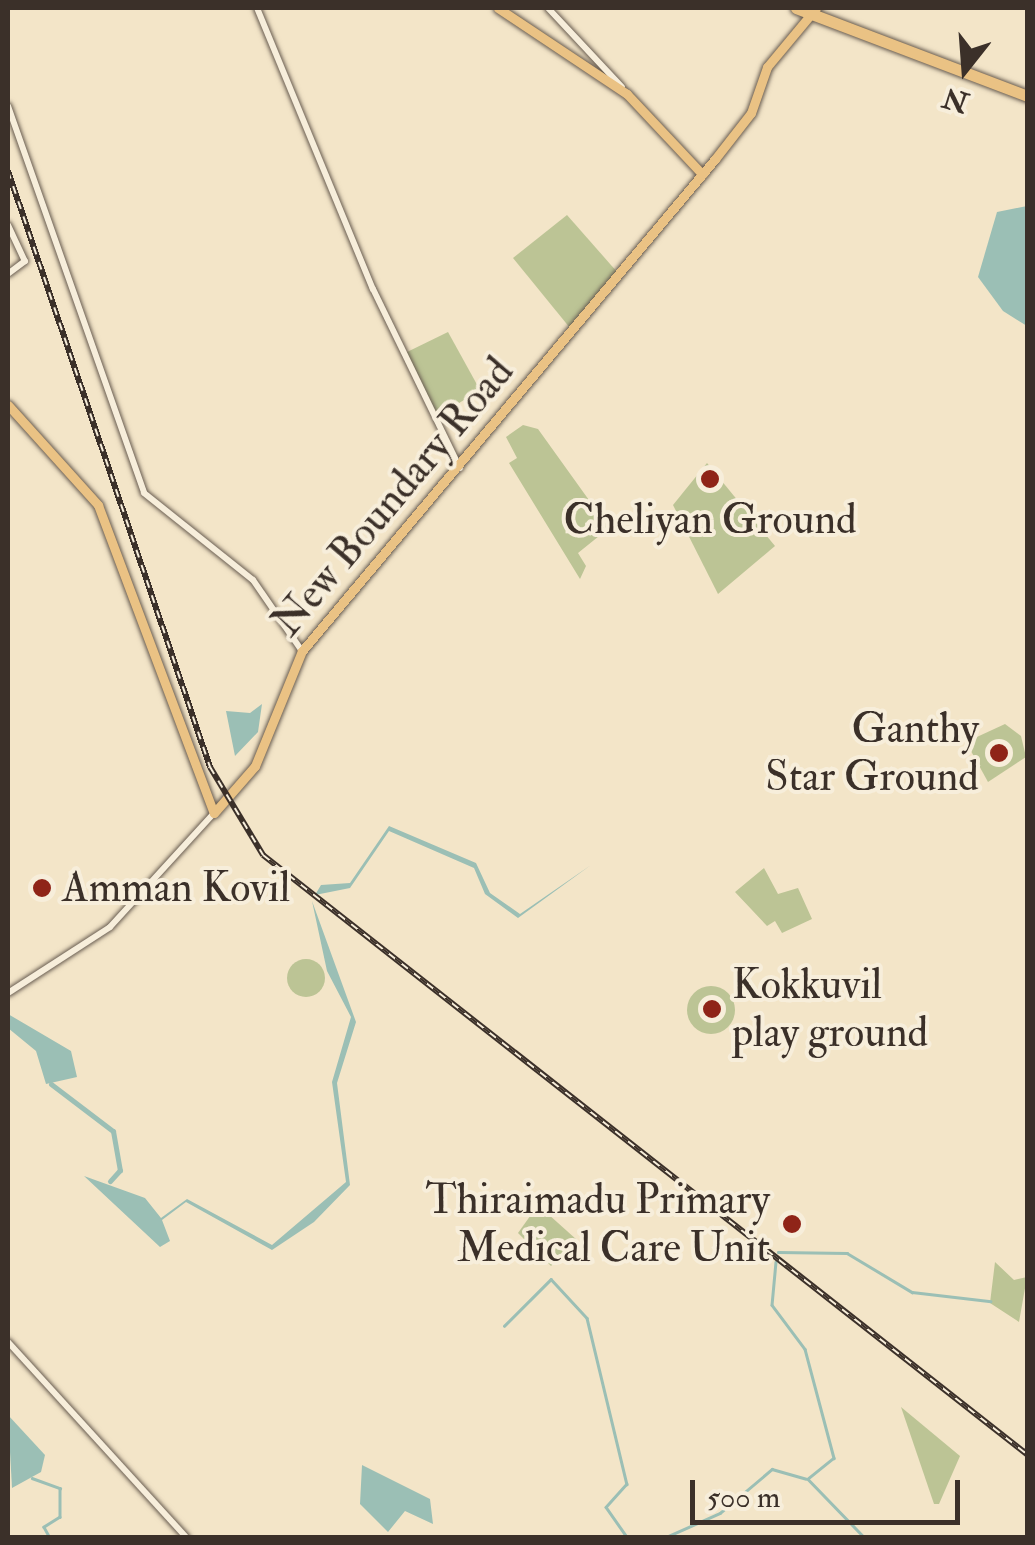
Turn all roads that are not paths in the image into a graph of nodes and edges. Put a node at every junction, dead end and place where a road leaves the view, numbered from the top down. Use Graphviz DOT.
graph roads {
  1 [pos="257,8"];
  2 [pos="498,8"];
  3 [pos="548,8"];
  4 [pos="796,8"];
  5 [pos="813,11"];
  6 [pos="627,94"];
  7 [pos="1028,96"];
  8 [pos="8,106"];
  9 [pos="702,174"];
  10 [pos="8,226"];
  11 [pos="8,274"];
  12 [pos="8,405"];
  13 [pos="461,468"];
  14 [pos="302,651"];
  15 [pos="214,813"];
  16 [pos="8,993"];
  17 [pos="8,1342"];
  18 [pos="187,1538"];
  1 -- 13 [label="street"];
  2 -- 6 [label="main road"];
  3 -- 6 [label="street"];
  4 -- 5 [label="highway"];
  5 -- 7 [label="highway"];
  5 -- 9 [label="main road, New Boundary Road"];
  6 -- 9 [label="main road"];
  8 -- 14 [label="street"];
  9 -- 13 [label="main road, New Boundary Road"];
  10 -- 11 [label="street"];
  12 -- 15 [label="main road"];
  13 -- 14 [label="main road, New Boundary Road"];
  14 -- 15 [label="main road, New Boundary Road"];
  15 -- 16 [label="street, New Boundary Road"];
  17 -- 18 [label="street"];
}
